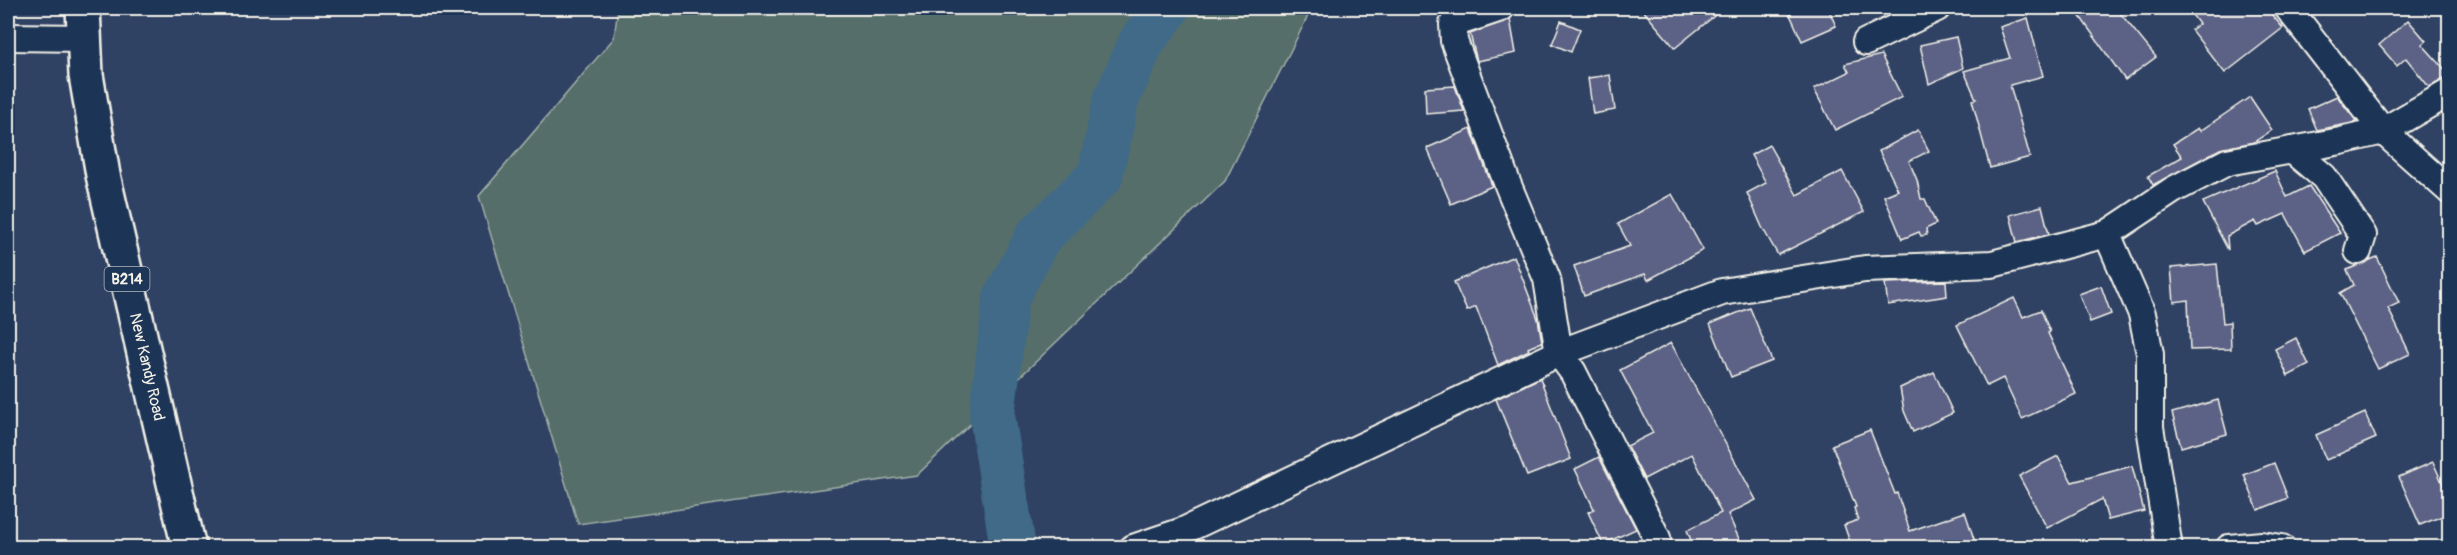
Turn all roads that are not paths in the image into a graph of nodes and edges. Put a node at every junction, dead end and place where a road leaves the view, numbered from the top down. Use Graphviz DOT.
graph roads {
  1 [pos="1501,8"];
  2 [pos="1937,8"];
  3 [pos="2288,8"];
  4 [pos="84,23"];
  5 [pos="8,37"];
  6 [pos="1866,42"];
  7 [pos="2450,92"];
  8 [pos="2383,130"];
  9 [pos="2292,150"];
  10 [pos="2450,190"];
  11 [pos="2107,234"];
  12 [pos="2358,251"];
  13 [pos="1559,353"];
  14 [pos="1657,538"];
  15 [pos="189,548"];
  16 [pos="1133,548"];
  17 [pos="2169,548"];
  18 [pos="2229,548"];
  19 [pos="2282,548"];
  1 -- 13 [label="street"];
  2 -- 6 [label="street"];
  3 -- 8 [label="street"];
  4 -- 5 [label="street"];
  4 -- 15 [label="main road, New Kandy Road / B214"];
  7 -- 8 [label="street"];
  8 -- 9 [label="street"];
  8 -- 10 [label="street"];
  9 -- 11 [label="street"];
  9 -- 12 [label="street"];
  11 -- 13 [label="street"];
  11 -- 17 [label="street"];
  13 -- 14 [label="street"];
  13 -- 16 [label="street"];
  18 -- 19 [label="street"];
}
